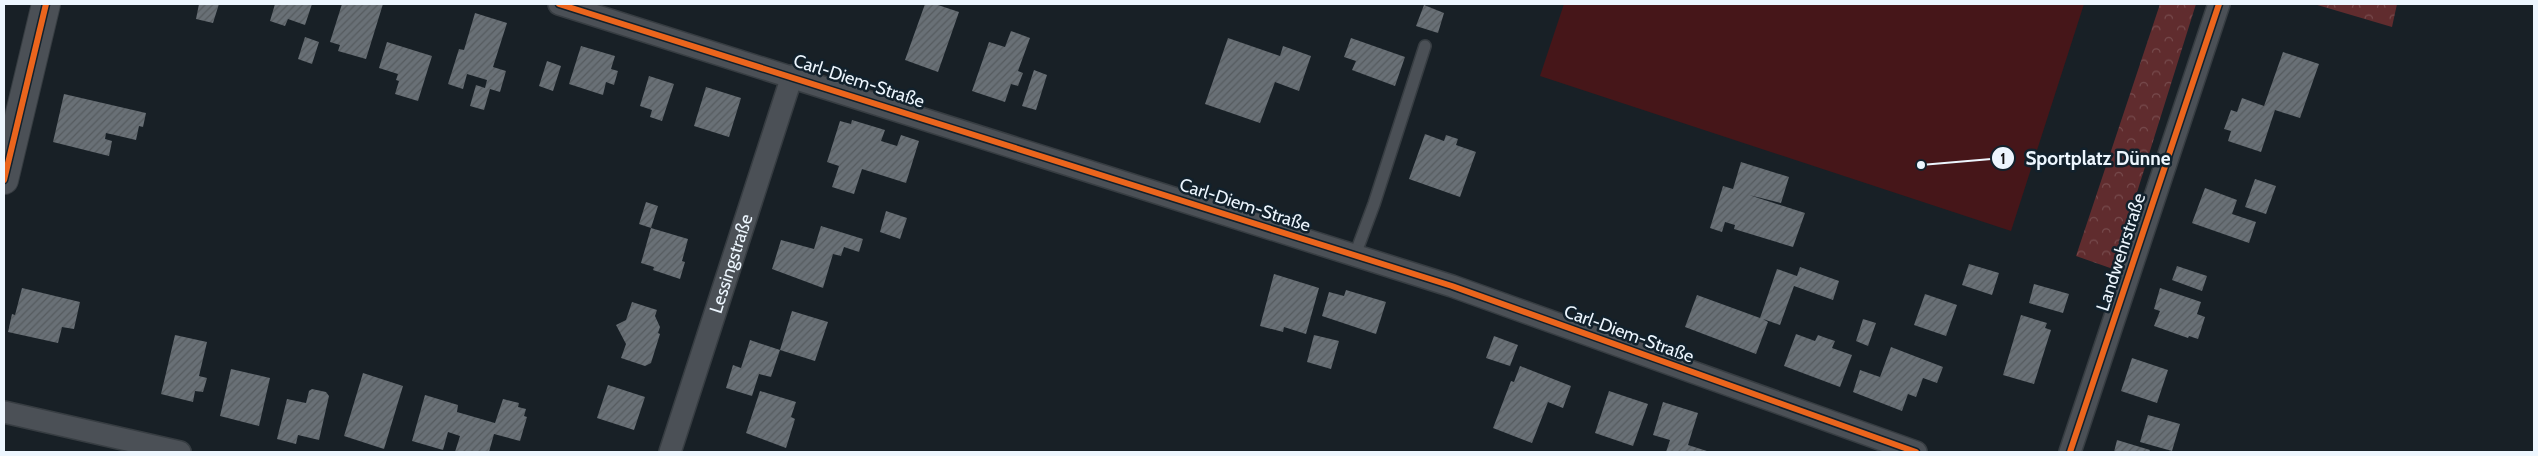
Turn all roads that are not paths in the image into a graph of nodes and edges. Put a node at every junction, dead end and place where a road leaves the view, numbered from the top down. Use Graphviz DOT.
graph roads {
  1 [pos="46,4"];
  2 [pos="559,4"];
  3 [pos="2219,4"];
  4 [pos="1425,46"];
  5 [pos="792,76"];
  6 [pos="4,180"];
  7 [pos="1355,255"];
  8 [pos="4,412"];
  9 [pos="180,452"];
  10 [pos="670,452"];
  11 [pos="1916,452"];
  12 [pos="2070,452"];
  1 -- 6 [label="street"];
  2 -- 5 [label="street, Carl-Diem-Straße"];
  3 -- 12 [label="street, Landwehrstraße"];
  4 -- 7 [label="lane"];
  5 -- 7 [label="street, Carl-Diem-Straße"];
  5 -- 10 [label="street, Lessingstraße"];
  7 -- 11 [label="street, Carl-Diem-Straße"];
  8 -- 9 [label="street"];
}
